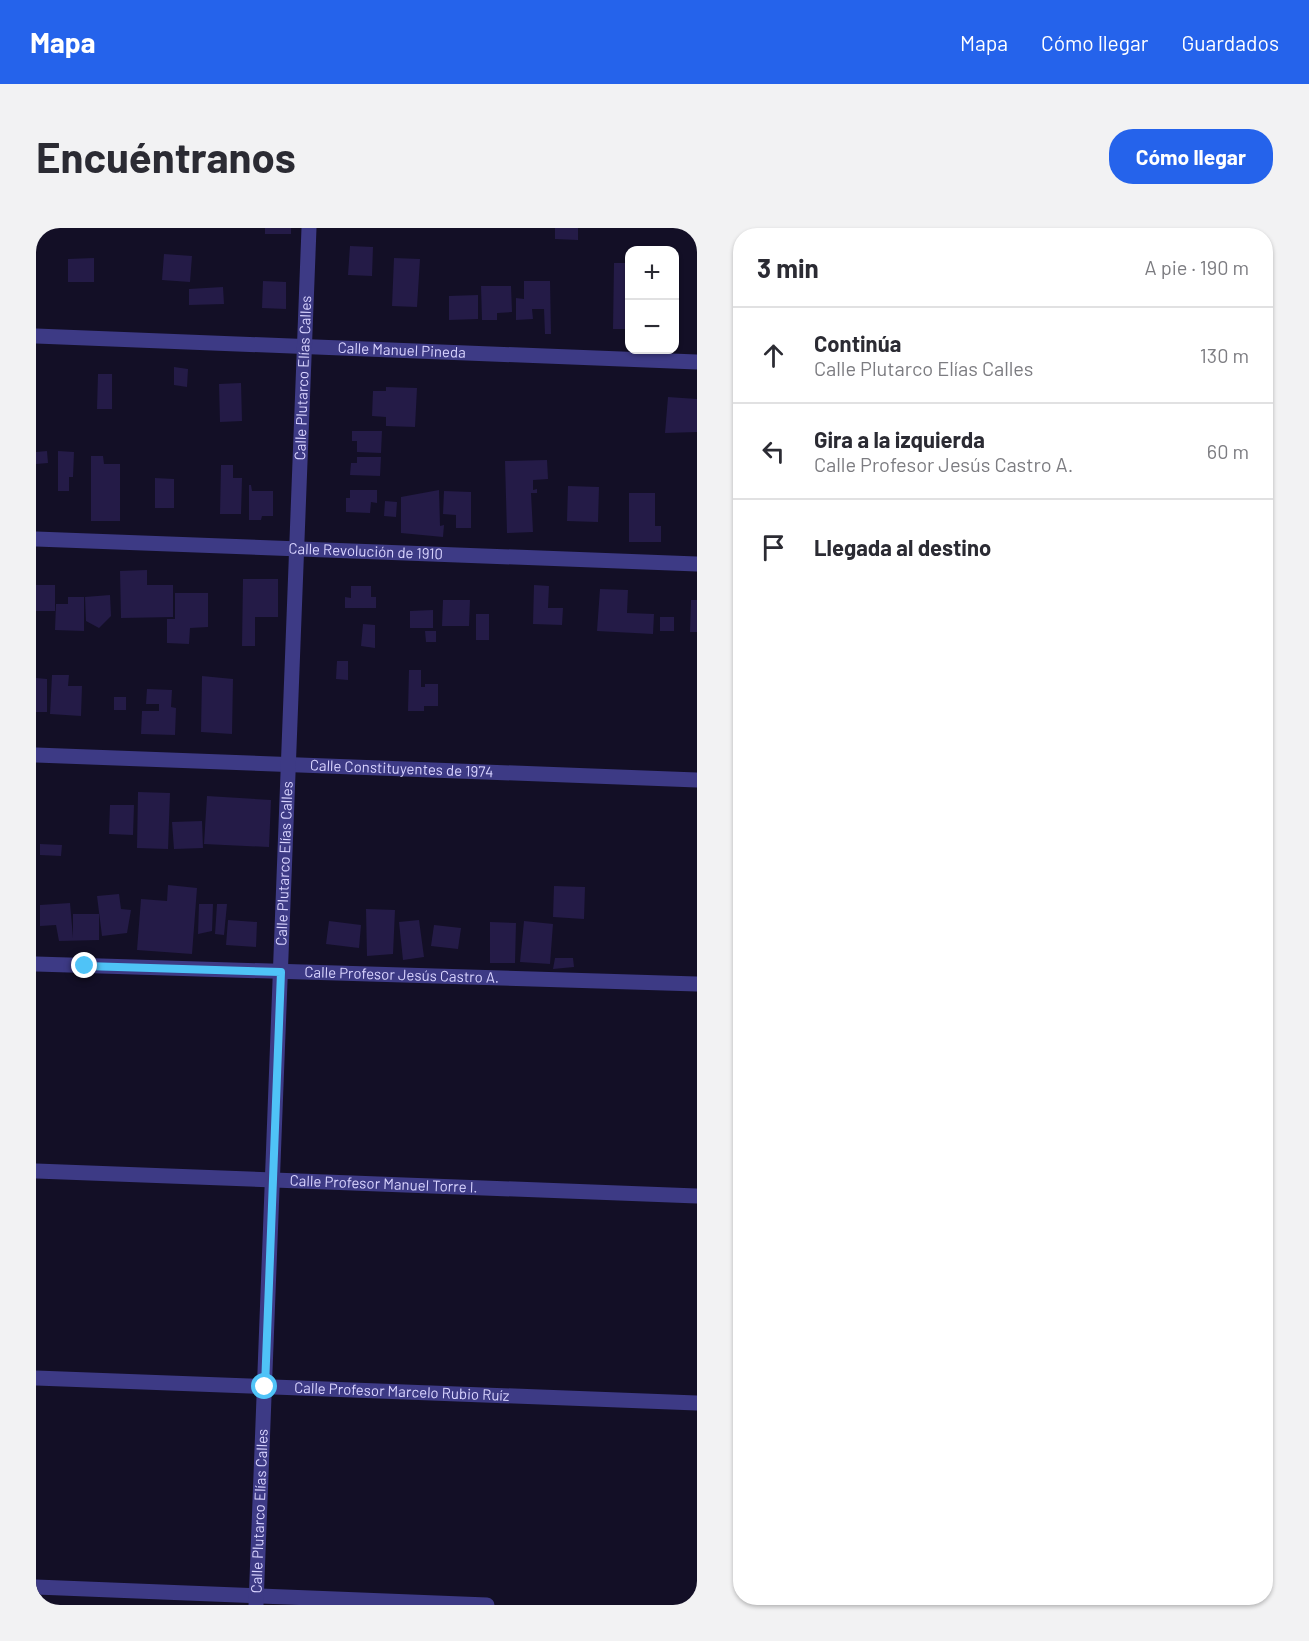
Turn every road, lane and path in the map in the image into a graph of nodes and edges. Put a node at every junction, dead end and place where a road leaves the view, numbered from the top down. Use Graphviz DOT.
graph roads {
  1 [pos="309,228"];
  2 [pos="36,336"];
  3 [pos="304,346"];
  4 [pos="697,362"];
  5 [pos="36,539"];
  6 [pos="297,549"];
  7 [pos="697,564"];
  8 [pos="36,755"];
  9 [pos="289,764"];
  10 [pos="697,780"];
  11 [pos="36,964"];
  12 [pos="281,972"];
  13 [pos="697,984"];
  14 [pos="36,1171"];
  15 [pos="273,1180"];
  16 [pos="697,1196"];
  17 [pos="36,1378"];
  18 [pos="265,1387"];
  19 [pos="697,1403"];
  20 [pos="36,1587"];
  21 [pos="256,1600"];
  22 [pos="487,1605"];
  1 -- 3 [label="street, Calle Plutarco Elías Calles"];
  2 -- 3 [label="street, Calle Manuel Pineda"];
  3 -- 4 [label="street, Calle Manuel Pineda"];
  3 -- 6 [label="street, Calle Plutarco Elías Calles"];
  5 -- 6 [label="street, Calle Revolución de 1910"];
  6 -- 7 [label="street, Calle Revolución de 1910"];
  6 -- 9 [label="street, Calle Plutarco Elías Calles"];
  8 -- 9 [label="street, Calle Constituyentes de 1974"];
  9 -- 10 [label="street, Calle Constituyentes de 1974"];
  9 -- 12 [label="street, Calle Plutarco Elías Calles"];
  11 -- 12 [label="street, Calle Profesor Jesús Castro A."];
  12 -- 13 [label="street, Calle Profesor Jesús Castro A."];
  12 -- 15 [label="street, Calle Plutarco Elías Calles"];
  14 -- 15 [label="street, Calle Profesor Manuel Torre I."];
  15 -- 16 [label="street, Calle Profesor Manuel Torre I."];
  15 -- 18 [label="street, Calle Plutarco Elías Calles"];
  17 -- 18 [label="street, Calle Profesor Marcelo Rubio Ruíz"];
  18 -- 19 [label="street, Calle Profesor Marcelo Rubio Ruíz"];
  18 -- 21 [label="street, Calle Plutarco Elías Calles"];
  20 -- 21 [label="street"];
  21 -- 22 [label="street"];
}
